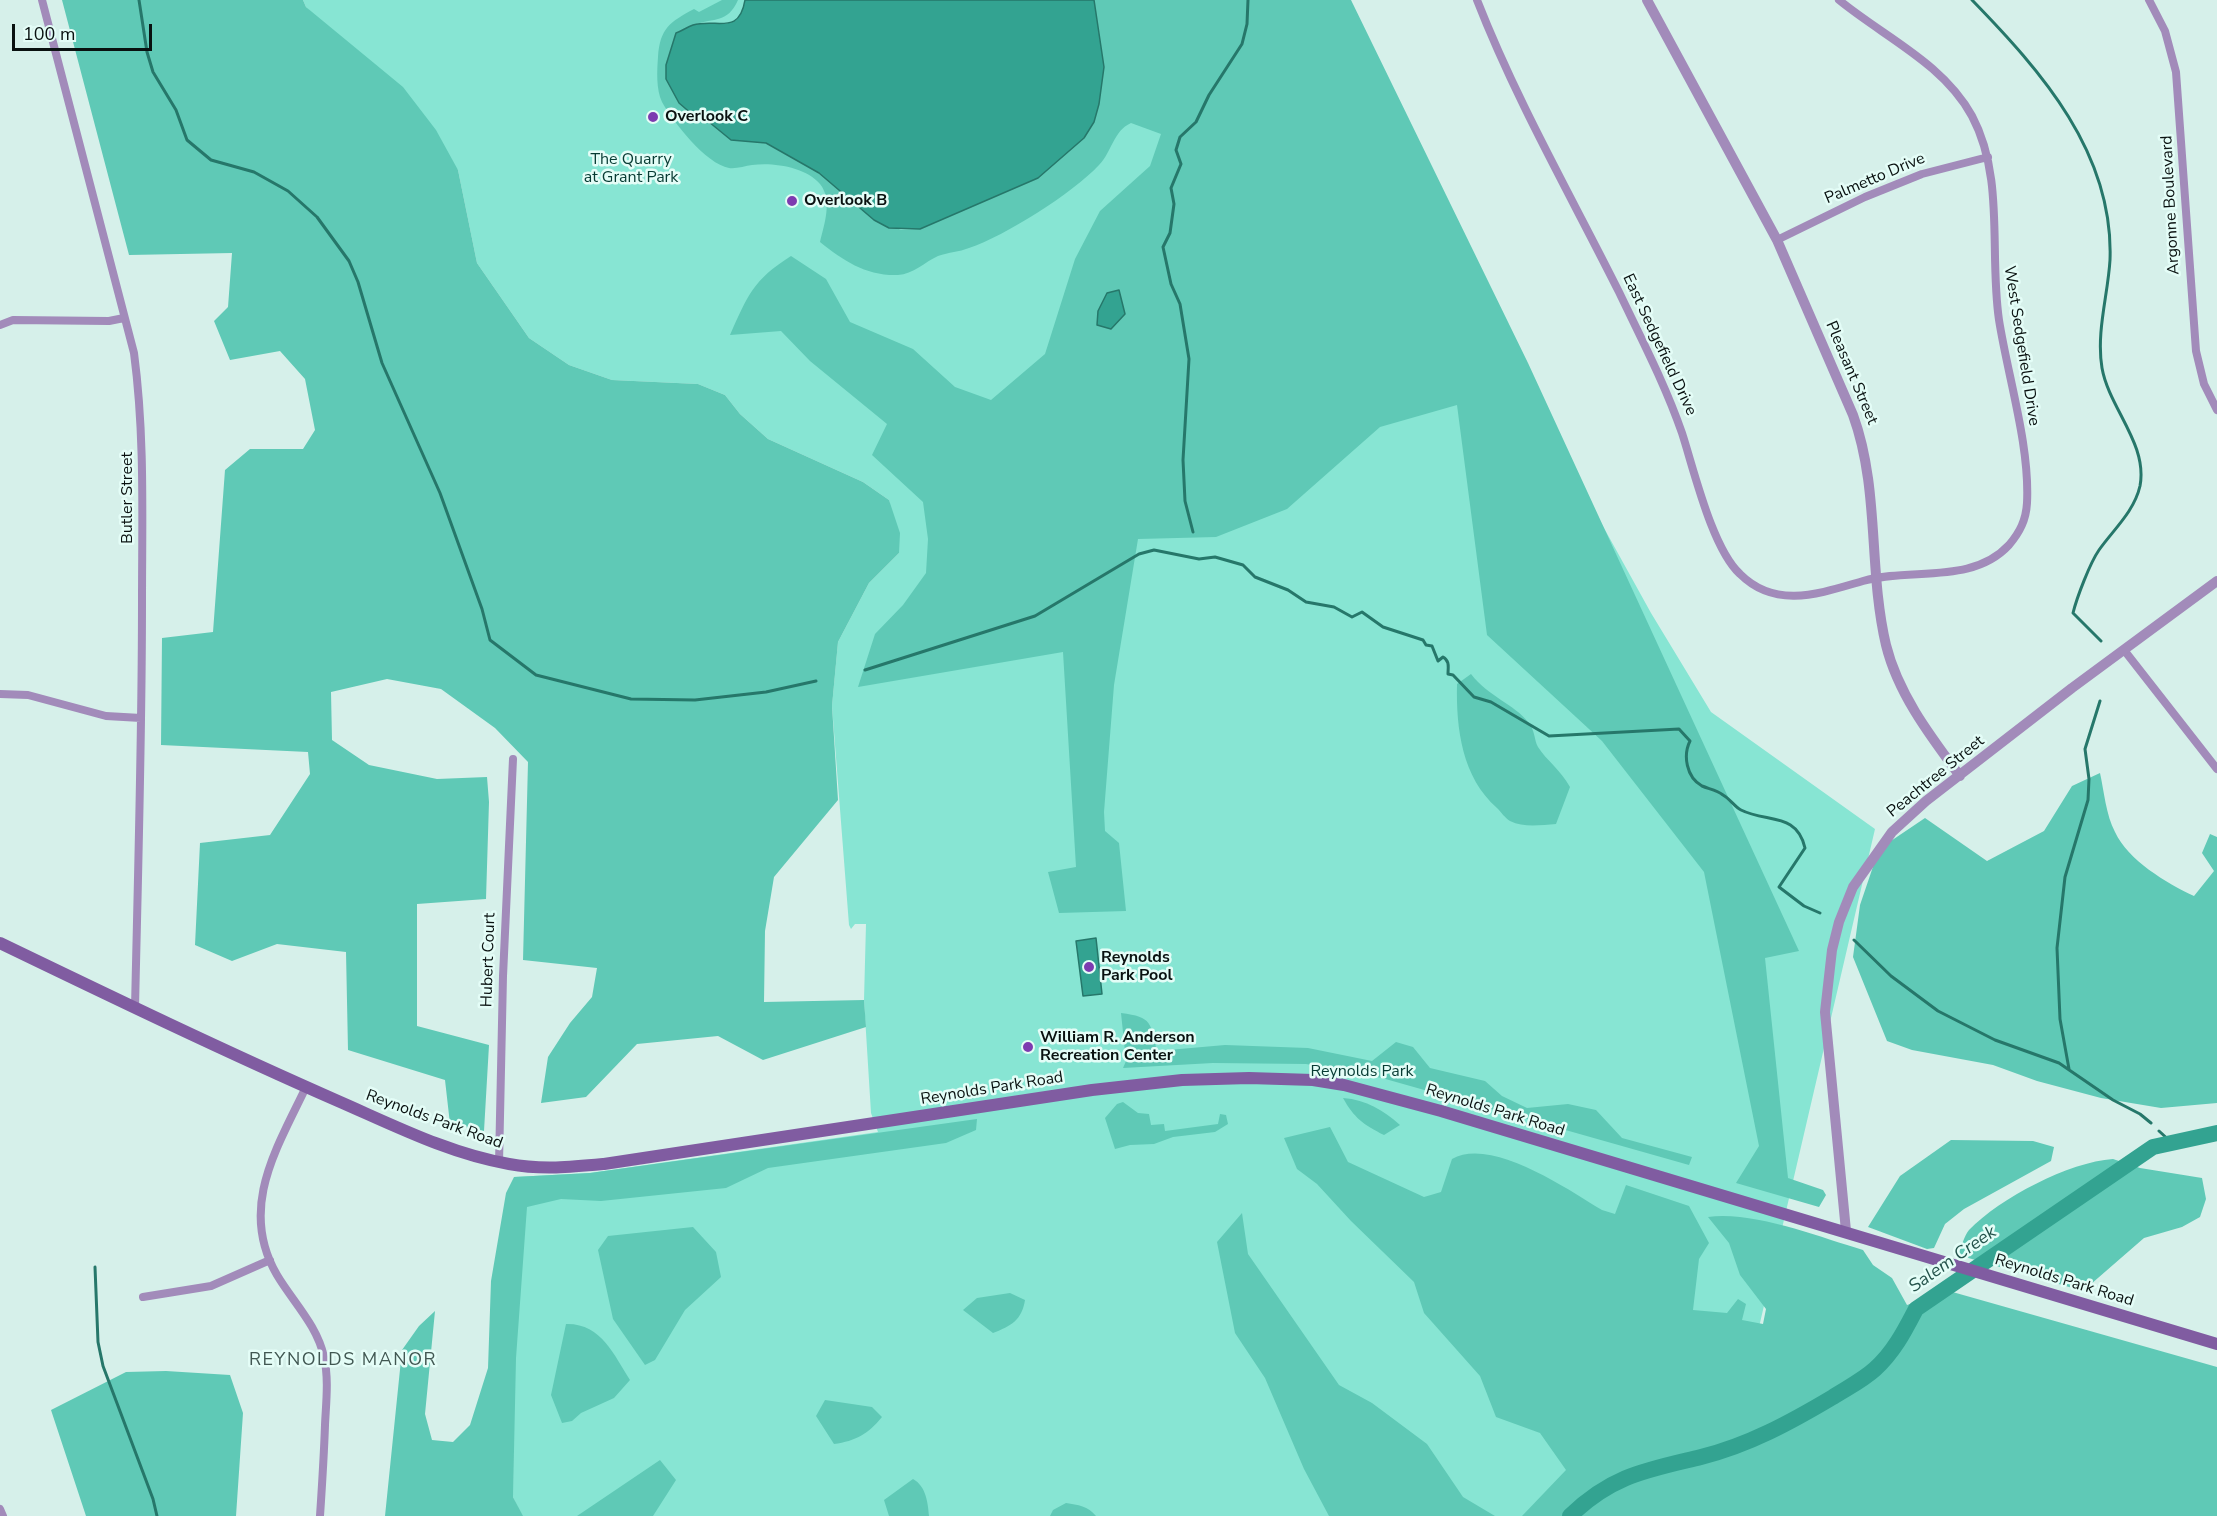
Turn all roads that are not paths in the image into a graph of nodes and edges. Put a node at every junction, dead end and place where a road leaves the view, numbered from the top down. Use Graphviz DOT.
graph roads {
  1 [pos="42,0"];
  2 [pos="1477,0"];
  3 [pos="1647,0"];
  4 [pos="1839,0"];
  5 [pos="2149,0"];
  6 [pos="1988,157"];
  7 [pos="1777,240"];
  8 [pos="124,318"];
  9 [pos="0,325"];
  10 [pos="2217,410"];
  11 [pos="1877,577"];
  12 [pos="2217,581"];
  13 [pos="2124,650"];
  14 [pos="0,694"];
  15 [pos="141,717"];
  16 [pos="513,759"];
  17 [pos="2217,769"];
  18 [pos="1960,776"];
  19 [pos="0,943"];
  20 [pos="135,1008"];
  21 [pos="306,1087"];
  22 [pos="499,1162"];
  23 [pos="1846,1231"];
  24 [pos="270,1260"];
  25 [pos="143,1297"];
  26 [pos="2217,1344"];
  27 [pos="0,1509"];
  28 [pos="3,1516"];
  29 [pos="320,1516"];
  1 -- 8 [label="street, Butler Street"];
  2 -- 11 [label="street, East Sedgefield Drive"];
  3 -- 7 [label="street, Pleasant Street"];
  4 -- 6 [label="street, West Sedgefield Drive"];
  5 -- 10 [label="street, Argonne Boulevard"];
  6 -- 7 [label="street, Palmetto Drive"];
  6 -- 11 [label="street, West Sedgefield Drive"];
  7 -- 11 [label="street, Pleasant Street"];
  8 -- 9 [label="street"];
  8 -- 15 [label="street, Butler Street"];
  11 -- 18 [label="street, Pleasant Street"];
  12 -- 13 [label="street, Peachtree Street"];
  13 -- 17 [label="street"];
  13 -- 18 [label="street, Peachtree Street"];
  14 -- 15 [label="street"];
  15 -- 20 [label="street, Butler Street"];
  16 -- 22 [label="street, Hubert Court"];
  18 -- 23 [label="street, Peachtree Street"];
  19 -- 20 [label="main road, Reynolds Park Road"];
  20 -- 21 [label="main road, Reynolds Park Road"];
  21 -- 22 [label="main road, Reynolds Park Road"];
  21 -- 24 [label="street"];
  22 -- 23 [label="main road, Reynolds Park Road"];
  23 -- 26 [label="main road, Reynolds Park Road"];
  24 -- 25 [label="street"];
  24 -- 29 [label="street"];
  27 -- 28 [label="street"];
}
